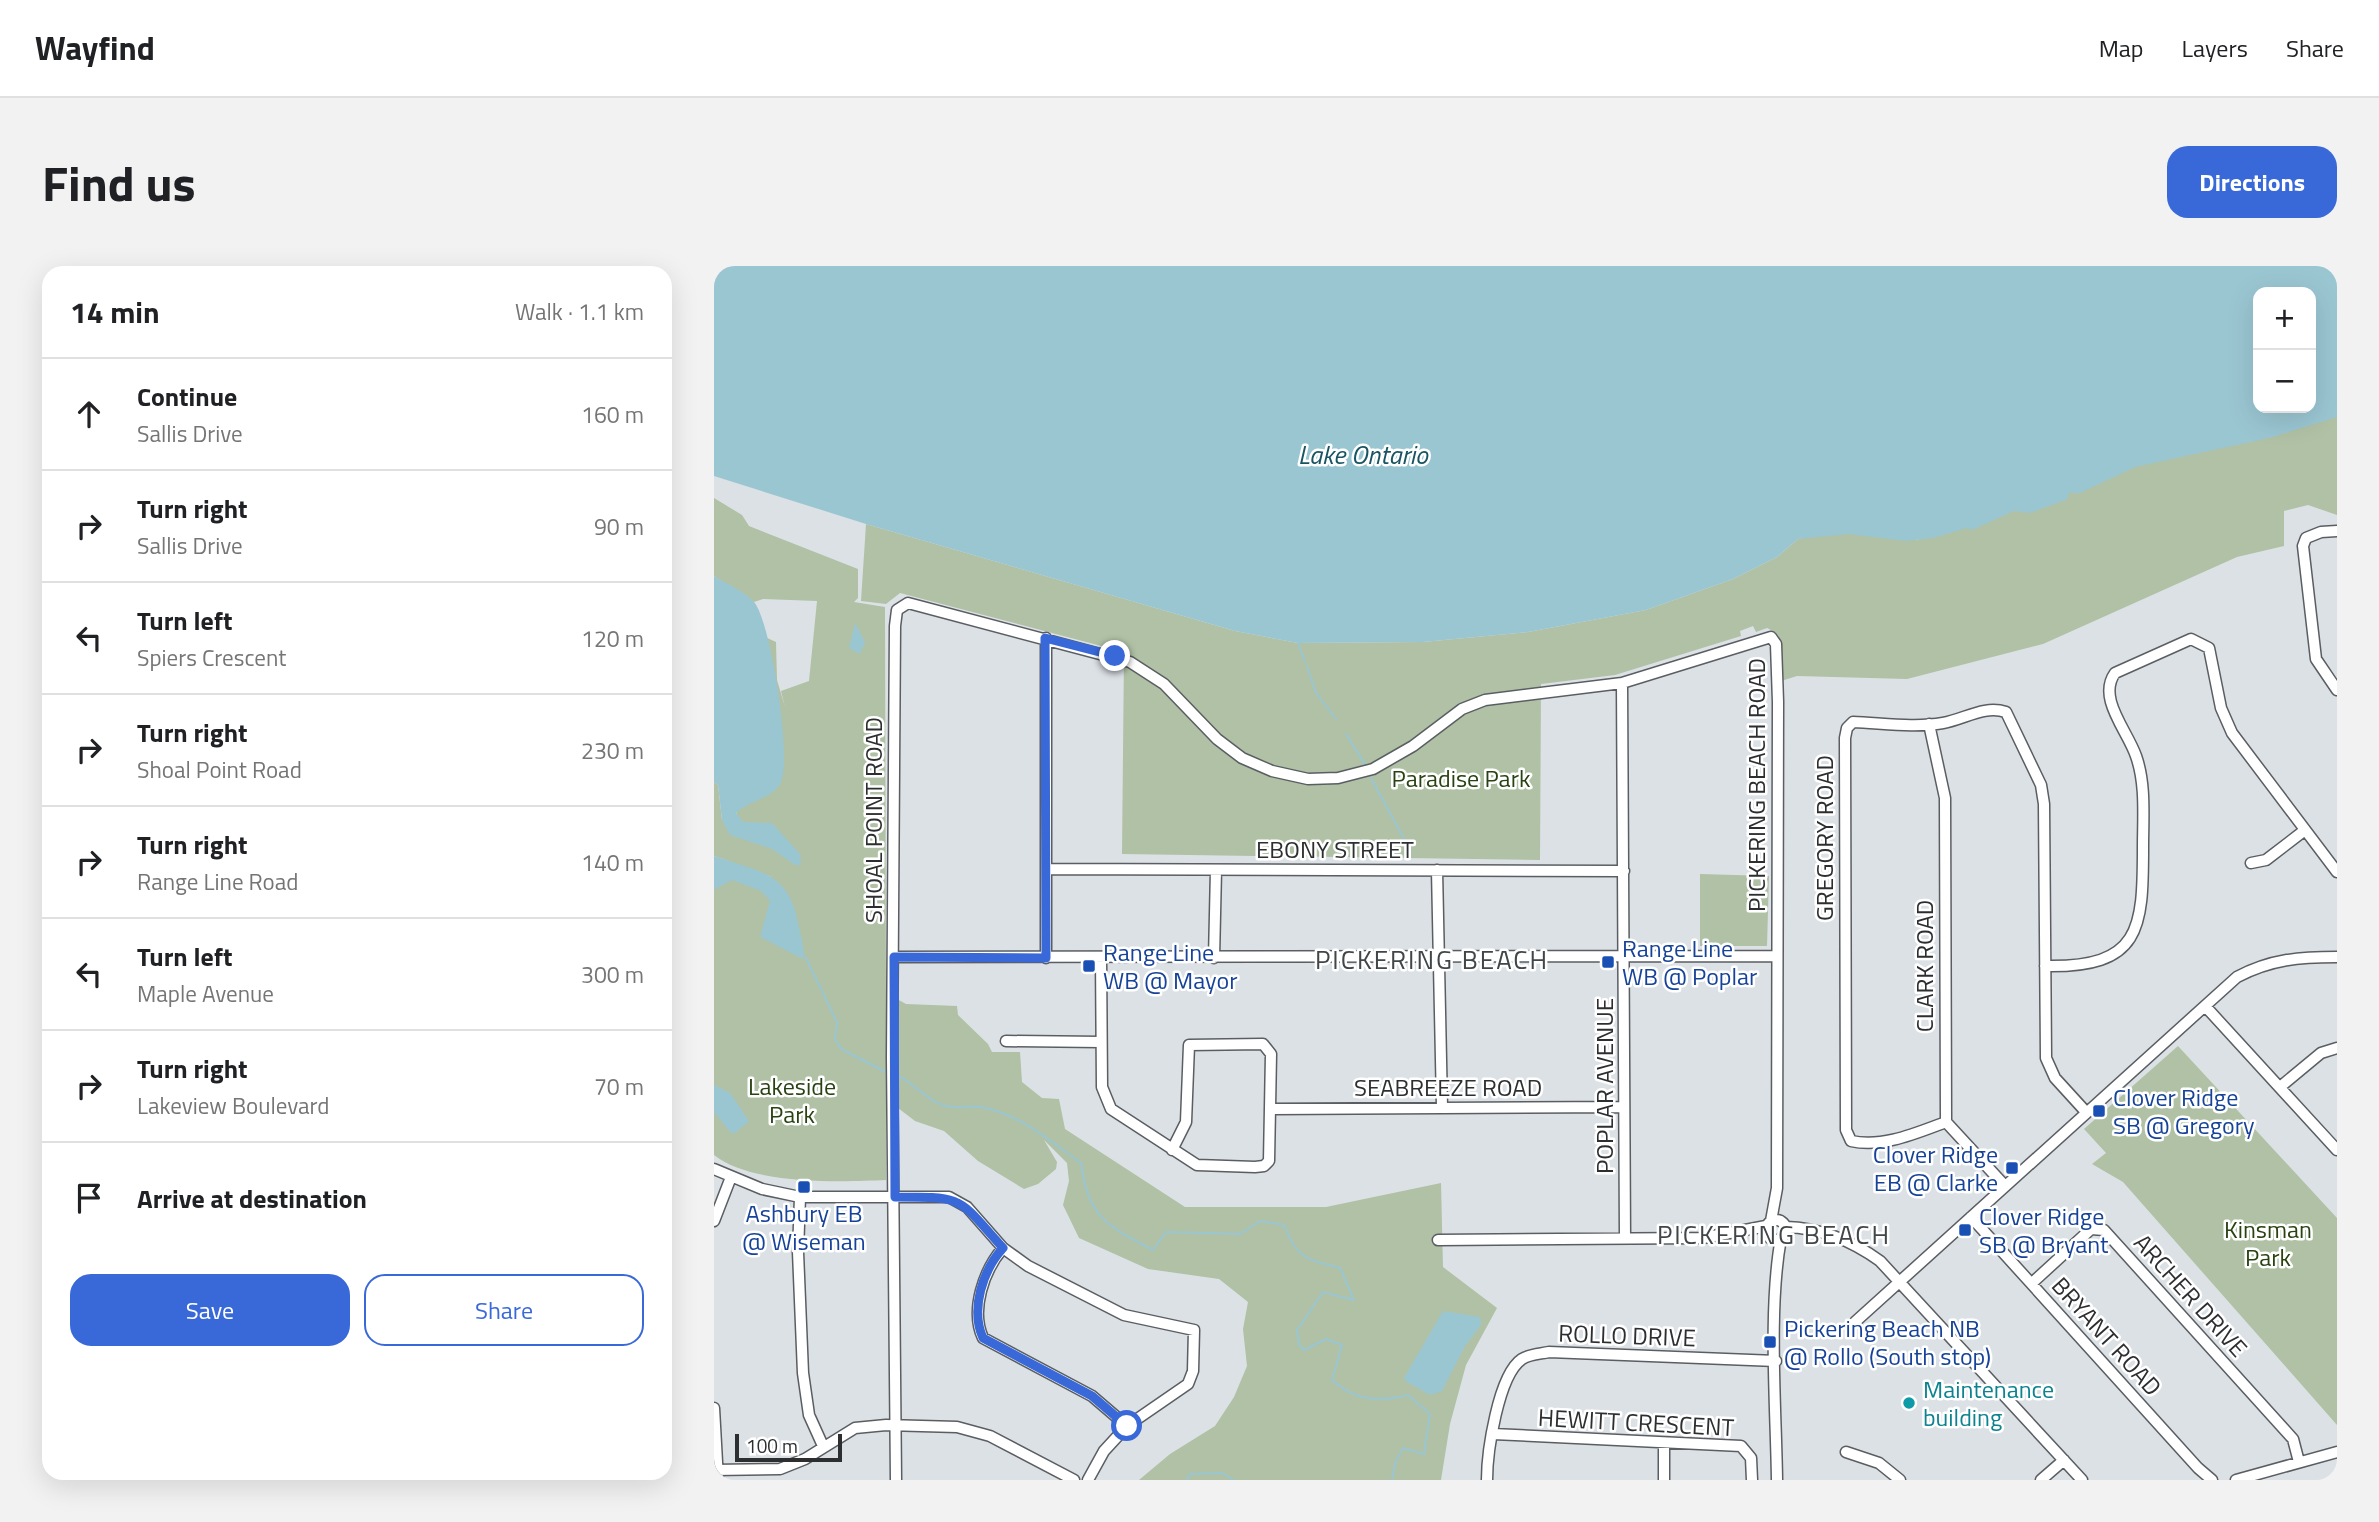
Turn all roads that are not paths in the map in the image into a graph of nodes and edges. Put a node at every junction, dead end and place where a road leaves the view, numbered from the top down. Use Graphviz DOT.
graph roads {
  1 [pos="2337,531"];
  2 [pos="1045,638"];
  3 [pos="1622,682"];
  4 [pos="2337,690"];
  5 [pos="1928,724"];
  6 [pos="2305,830"];
  7 [pos="2251,863"];
  8 [pos="1046,869"];
  9 [pos="1216,870"];
  10 [pos="1437,870"];
  11 [pos="1624,871"];
  12 [pos="2337,872"];
  13 [pos="1776,956"];
  14 [pos="894,957"];
  15 [pos="1439,957"];
  16 [pos="1624,957"];
  17 [pos="2337,957"];
  18 [pos="1046,958"];
  19 [pos="1101,958"];
  20 [pos="1214,958"];
  21 [pos="2045,966"];
  22 [pos="2205,1006"];
  23 [pos="1006,1041"];
  24 [pos="1101,1042"];
  25 [pos="2337,1048"];
  26 [pos="2280,1087"];
  27 [pos="1442,1107"];
  28 [pos="1624,1107"];
  29 [pos="1272,1109"];
  30 [pos="2086,1112"];
  31 [pos="1946,1122"];
  32 [pos="1172,1150"];
  33 [pos="2337,1150"];
  34 [pos="714,1169"];
  35 [pos="731,1177"];
  36 [pos="2005,1186"];
  37 [pos="895,1197"];
  38 [pos="800,1198"];
  39 [pos="1971,1217"];
  40 [pos="714,1221"];
  41 [pos="1776,1230"];
  42 [pos="1625,1238"];
  43 [pos="1438,1240"];
  44 [pos="1003,1248"];
  45 [pos="1899,1282"];
  46 [pos="2032,1283"];
  47 [pos="1855,1322"];
  48 [pos="1776,1361"];
  49 [pos="714,1408"];
  50 [pos="895,1425"];
  51 [pos="1127,1426"];
  52 [pos="1493,1434"];
  53 [pos="1664,1443"];
  54 [pos="823,1446"];
  55 [pos="1846,1452"];
  56 [pos="2337,1452"];
  57 [pos="2064,1460"];
  58 [pos="2299,1462"];
  59 [pos="716,1473"];
  60 [pos="896,1480"];
  61 [pos="1074,1480"];
  62 [pos="1088,1480"];
  63 [pos="1487,1480"];
  64 [pos="1664,1480"];
  65 [pos="1752,1480"];
  66 [pos="1777,1480"];
  67 [pos="1900,1480"];
  68 [pos="2041,1480"];
  69 [pos="2082,1480"];
  70 [pos="2212,1480"];
  71 [pos="2236,1480"];
  1 -- 4 [label="street"];
  2 -- 3 [label="street"];
  2 -- 8 [label="street"];
  2 -- 14 [label="street, SHOAL POINT ROAD"];
  3 -- 11 [label="street, POPLAR AVENUE"];
  3 -- 13 [label="street, PICKERING BEACH ROAD"];
  5 -- 21 [label="street, GREGORY ROAD"];
  5 -- 31 [label="street, CLARK ROAD"];
  5 -- 31 [label="street, GREGORY ROAD"];
  6 -- 7 [label="street"];
  6 -- 12 [label="street"];
  6 -- 21 [label="street"];
  8 -- 9 [label="street, EBONY STREET"];
  8 -- 18 [label="street"];
  9 -- 10 [label="street, EBONY STREET"];
  9 -- 20 [label="street"];
  10 -- 11 [label="street, EBONY STREET"];
  10 -- 15 [label="street"];
  11 -- 16 [label="street, POPLAR AVENUE"];
  13 -- 16 [label="street"];
  13 -- 41 [label="street, PICKERING BEACH ROAD"];
  14 -- 18 [label="street"];
  14 -- 37 [label="street, SHOAL POINT ROAD"];
  15 -- 16 [label="street"];
  15 -- 20 [label="street"];
  15 -- 27 [label="street"];
  16 -- 28 [label="street, POPLAR AVENUE"];
  17 -- 22 [label="street"];
  18 -- 19 [label="street"];
  19 -- 20 [label="street"];
  19 -- 24 [label="street"];
  21 -- 30 [label="street, GREGORY ROAD"];
  22 -- 26 [label="street"];
  22 -- 30 [label="street"];
  23 -- 24 [label="street"];
  24 -- 32 [label="street"];
  25 -- 26 [label="street"];
  26 -- 33 [label="street"];
  27 -- 28 [label="street, SEABREEZE ROAD"];
  27 -- 29 [label="street, SEABREEZE ROAD"];
  28 -- 42 [label="street, POPLAR AVENUE"];
  29 -- 32 [label="street"];
  29 -- 32 [label="street"];
  30 -- 36 [label="street"];
  31 -- 36 [label="street"];
  34 -- 35 [label="street"];
  35 -- 38 [label="street"];
  35 -- 40 [label="street"];
  36 -- 39 [label="street"];
  37 -- 38 [label="street"];
  37 -- 44 [label="street"];
  37 -- 50 [label="street, SHOAL POINT ROAD"];
  38 -- 54 [label="street"];
  39 -- 45 [label="street"];
  39 -- 46 [label="street, BRYANT ROAD"];
  41 -- 42 [label="street"];
  41 -- 45 [label="street"];
  41 -- 48 [label="street, PICKERING BEACH ROAD"];
  42 -- 43 [label="street"];
  44 -- 51 [label="street"];
  44 -- 51 [label="street"];
  45 -- 47 [label="street"];
  45 -- 57 [label="street"];
  46 -- 58 [label="street, ARCHER DRIVE"];
  46 -- 70 [label="street, BRYANT ROAD"];
  48 -- 52 [label="street, ROLLO DRIVE"];
  48 -- 66 [label="street, PICKERING BEACH ROAD"];
  49 -- 59 [label="street"];
  50 -- 54 [label="street"];
  50 -- 60 [label="street, SHOAL POINT ROAD"];
  50 -- 61 [label="street"];
  51 -- 62 [label="street"];
  52 -- 53 [label="street, HEWITT CRESCENT"];
  52 -- 63 [label="street, ROLLO DRIVE"];
  53 -- 64 [label="street"];
  53 -- 65 [label="street, HEWITT CRESCENT"];
  54 -- 59 [label="street"];
  55 -- 67 [label="street"];
  56 -- 58 [label="street"];
  57 -- 68 [label="street"];
  57 -- 69 [label="street"];
  58 -- 71 [label="street"];
}
